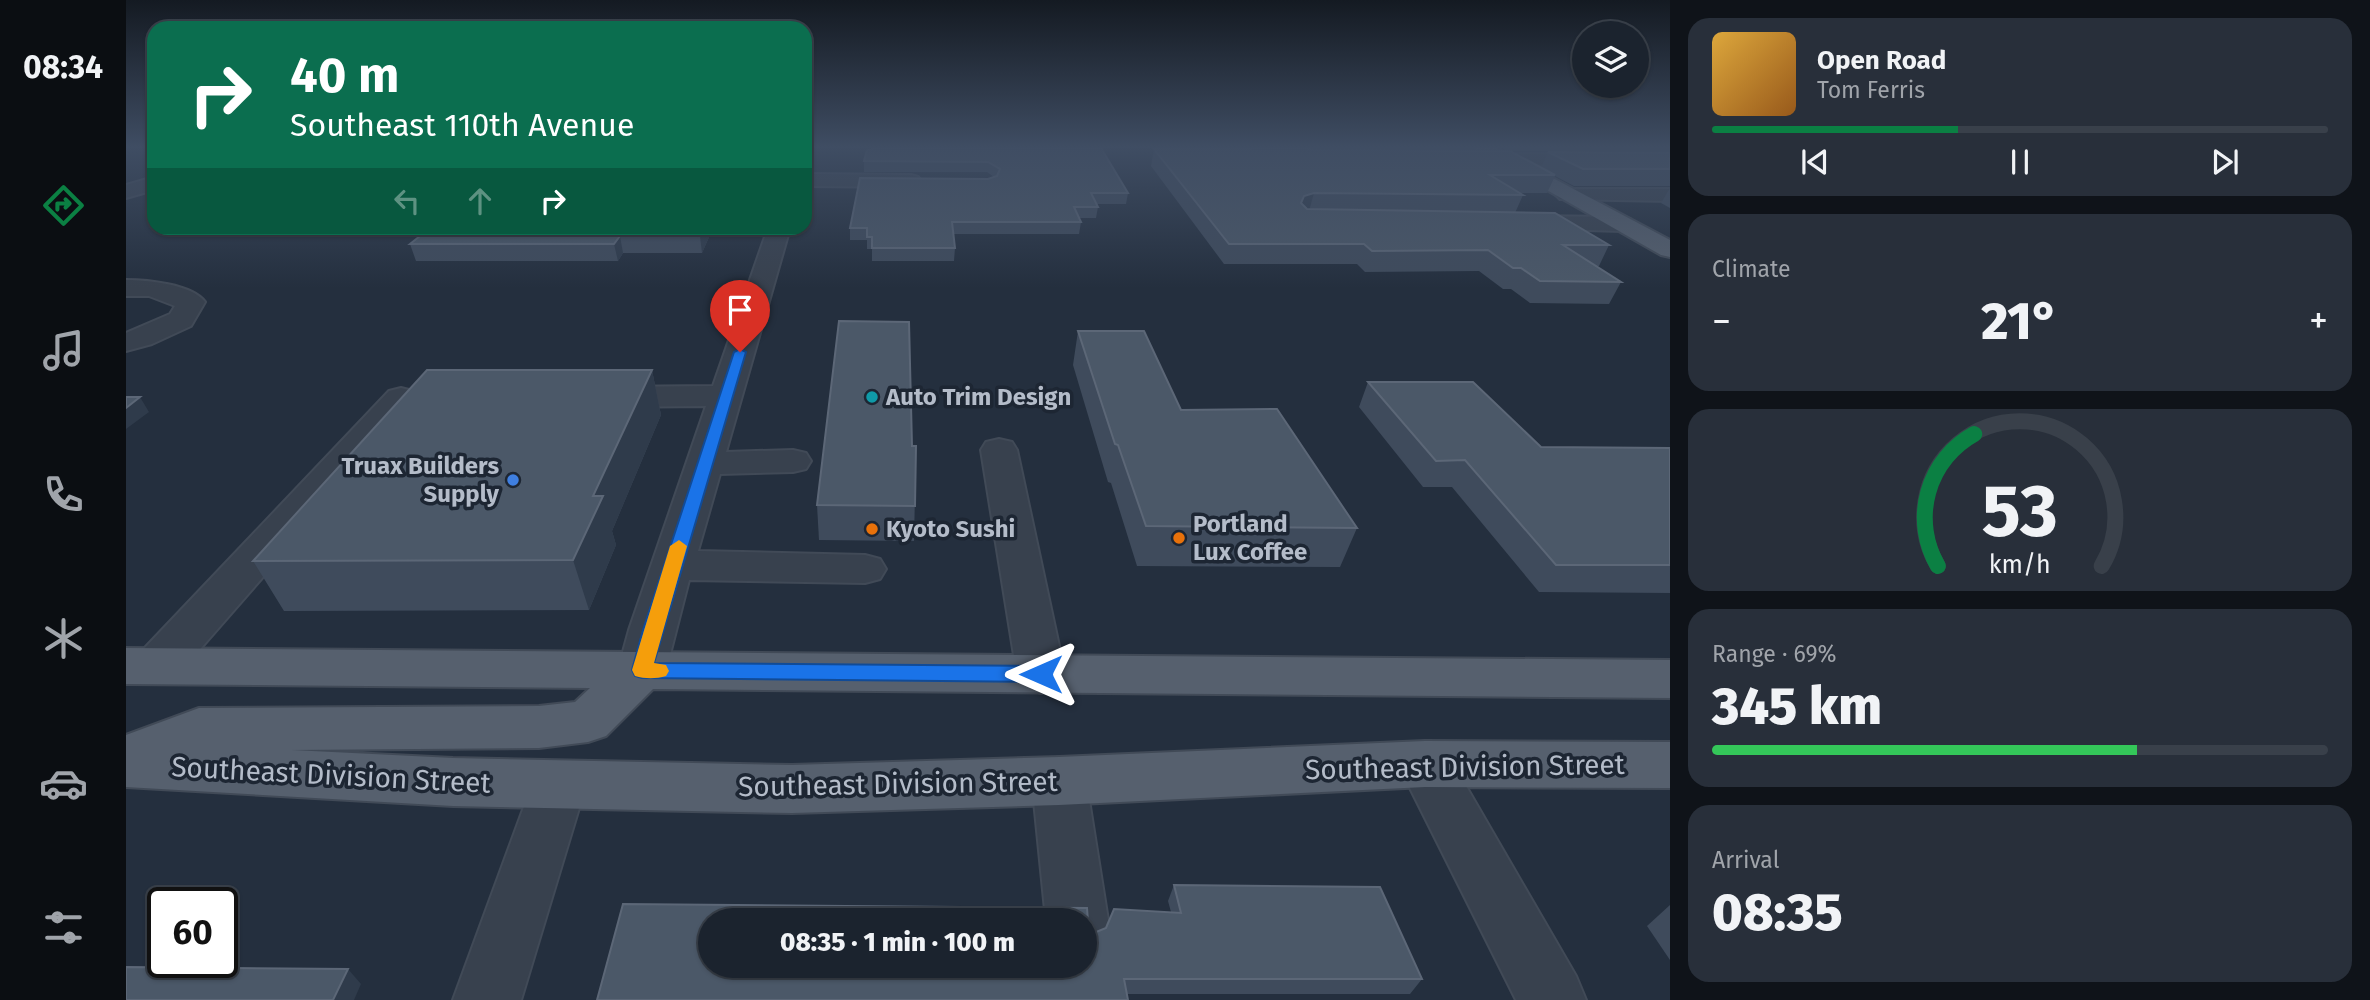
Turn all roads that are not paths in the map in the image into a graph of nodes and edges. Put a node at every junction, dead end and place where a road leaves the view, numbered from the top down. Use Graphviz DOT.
graph roads {
  1 [pos="1567,195"];
  2 [pos="1670,195"];
  3 [pos="1499,223"];
  4 [pos="1622,224"];
  5 [pos="777,235"];
  6 [pos="1669,249"];
  7 [pos="126,288"];
  8 [pos="126,342"];
  9 [pos="415,392"];
  10 [pos="726,396"];
  11 [pos="578,397"];
  12 [pos="999,450"];
  13 [pos="793,461"];
  14 [pos="705,464"];
  15 [pos="673,565"];
  16 [pos="865,569"];
  17 [pos="142,666"];
  18 [pos="642,670"];
  19 [pos="1041,674"];
  20 [pos="1670,679"];
  21 [pos="126,758"];
  22 [pos="126,764"];
  23 [pos="1425,764"];
  24 [pos="1670,765"];
  25 [pos="1059,781"];
  26 [pos="559,785"];
  27 [pos="1075,908"];
  28 [pos="487,1000"];
  29 [pos="1552,1000"];
  1 -- 2 [label="street"];
  1 -- 4 [label="main road"];
  3 -- 4 [label="street"];
  4 -- 6 [label="main road"];
  5 -- 10 [label="street"];
  7 -- 8 [label="street"];
  9 -- 17 [label="street"];
  10 -- 11 [label="street"];
  10 -- 14 [label="street"];
  12 -- 19 [label="street"];
  13 -- 14 [label="street"];
  14 -- 15 [label="street"];
  15 -- 16 [label="street"];
  15 -- 18 [label="street"];
  17 -- 18 [label="main road"];
  18 -- 19 [label="main road"];
  18 -- 21 [label="main road"];
  19 -- 20 [label="main road"];
  22 -- 26 [label="main road, Southeast Division Street"];
  23 -- 24 [label="main road, Southeast Division Street"];
  23 -- 25 [label="main road, Southeast Division Street"];
  23 -- 29 [label="street"];
  25 -- 26 [label="main road, Southeast Division Street"];
  25 -- 27 [label="street"];
  26 -- 28 [label="street"];
}
